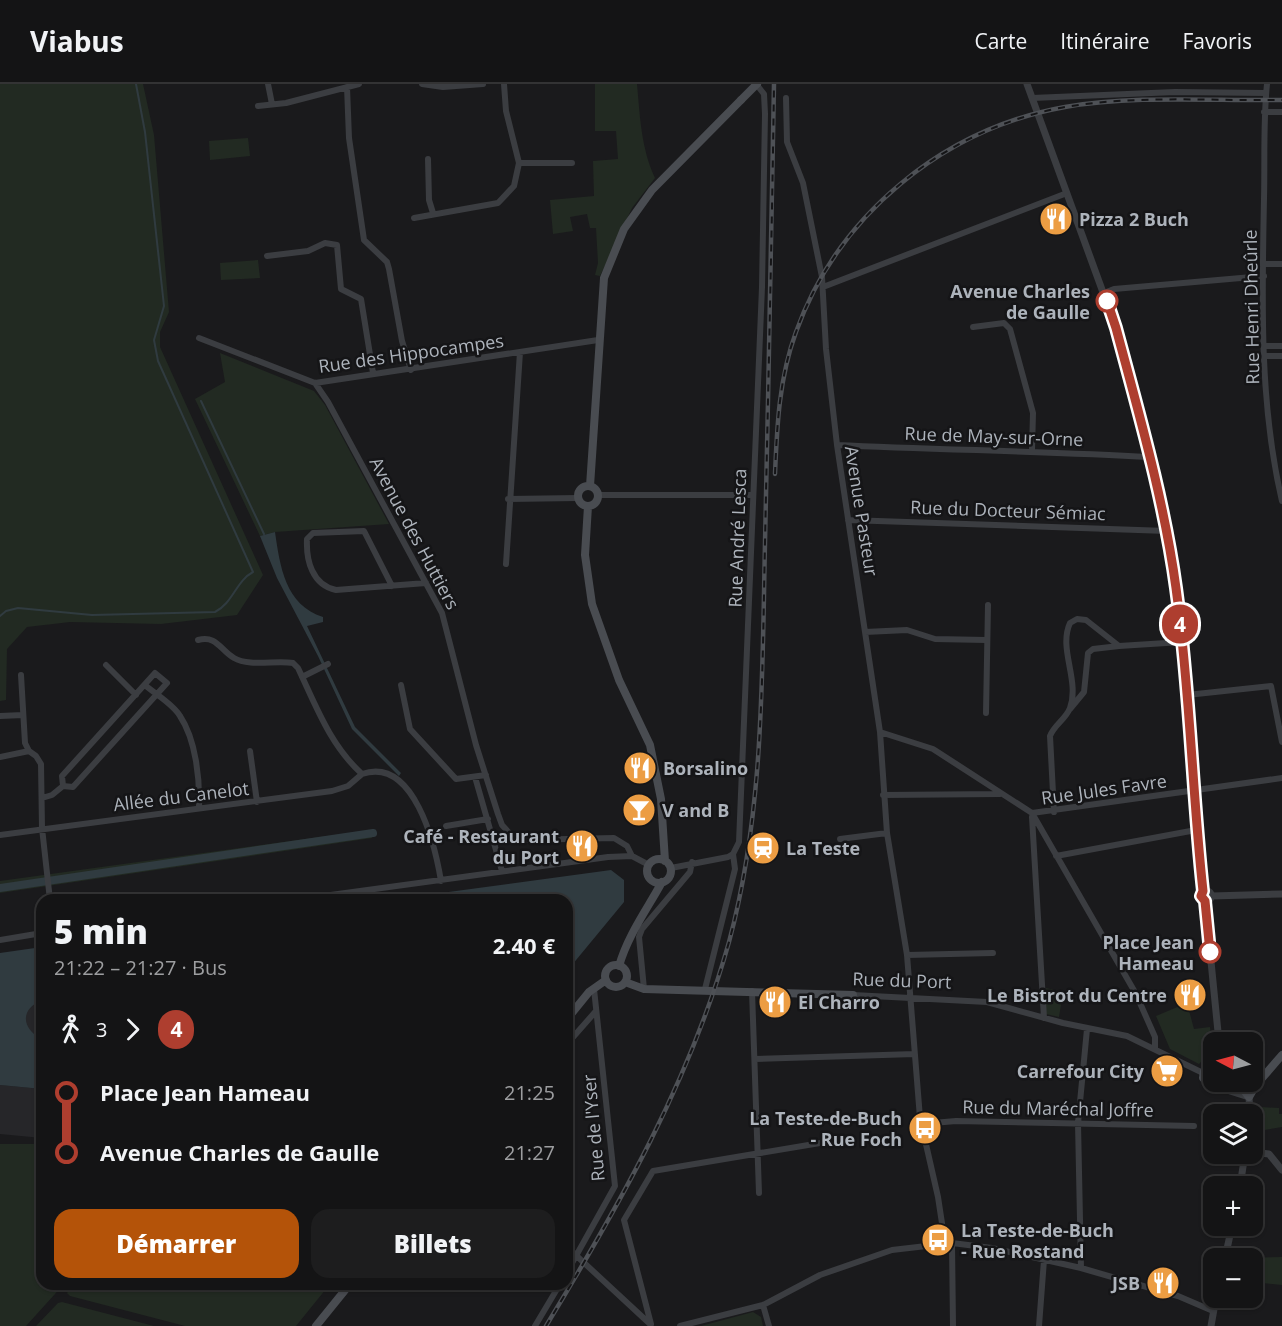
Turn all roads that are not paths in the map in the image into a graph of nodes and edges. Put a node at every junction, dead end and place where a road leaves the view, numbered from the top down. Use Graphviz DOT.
graph roads {
  1 [pos="268,84"];
  2 [pos="359,84"];
  3 [pos="422,84"];
  4 [pos="483,84"];
  5 [pos="504,84"];
  6 [pos="757,84"];
  7 [pos="1027,84"];
  8 [pos="1266,84"];
  9 [pos="347,87"];
  10 [pos="1266,93"];
  11 [pos="786,98"];
  12 [pos="1032,98"];
  13 [pos="272,104"];
  14 [pos="258,106"];
  15 [pos="1264,112"];
  16 [pos="1282,112"];
  17 [pos="428,159"];
  18 [pos="519,163"];
  19 [pos="572,163"];
  20 [pos="1067,193"];
  21 [pos="433,213"];
  22 [pos="414,218"];
  23 [pos="267,256"];
  24 [pos="1264,264"];
  25 [pos="1282,264"];
  26 [pos="1264,276"];
  27 [pos="823,287"];
  28 [pos="1104,293"];
  29 [pos="973,327"];
  30 [pos="199,338"];
  31 [pos="598,340"];
  32 [pos="1265,346"];
  33 [pos="1282,346"];
  34 [pos="520,352"];
  35 [pos="1265,356"];
  36 [pos="1282,356"];
  37 [pos="411,370"];
  38 [pos="373,374"];
  39 [pos="315,383"];
  40 [pos="837,445"];
  41 [pos="1032,450"];
  42 [pos="1150,457"];
  43 [pos="590,486"];
  44 [pos="598,495"];
  45 [pos="753,495"];
  46 [pos="578,498"];
  47 [pos="508,500"];
  48 [pos="1282,501"];
  49 [pos="588,506"];
  50 [pos="848,520"];
  51 [pos="1167,531"];
  52 [pos="506,564"];
  53 [pos="426,583"];
  54 [pos="392,586"];
  55 [pos="988,605"];
  56 [pos="865,632"];
  57 [pos="198,640"];
  58 [pos="986,640"];
  59 [pos="1182,642"];
  60 [pos="1119,646"];
  61 [pos="328,664"];
  62 [pos="106,666"];
  63 [pos="21,675"];
  64 [pos="302,677"];
  65 [pos="145,685"];
  66 [pos="401,685"];
  67 [pos="136,695"];
  68 [pos="157,695"];
  69 [pos="1187,695"];
  70 [pos="1069,710"];
  71 [pos="986,713"];
  72 [pos="23,715"];
  73 [pos="0,716"];
  74 [pos="880,732"];
  75 [pos="1282,742"];
  76 [pos="29,751"];
  77 [pos="250,751"];
  78 [pos="0,757"];
  79 [pos="362,774"];
  80 [pos="486,775"];
  81 [pos="475,777"];
  82 [pos="1282,778"];
  83 [pos="63,786"];
  84 [pos="1193,792"];
  85 [pos="1000,794"];
  86 [pos="883,795"];
  87 [pos="42,798"];
  88 [pos="257,802"];
  89 [pos="199,808"];
  90 [pos="1054,812"];
  91 [pos="1032,813"];
  92 [pos="488,819"];
  93 [pos="446,826"];
  94 [pos="42,828"];
  95 [pos="1196,830"];
  96 [pos="887,833"];
  97 [pos="0,835"];
  98 [pos="840,839"];
  99 [pos="733,854"];
  100 [pos="632,856"];
  101 [pos="1056,856"];
  102 [pos="692,862"];
  103 [pos="660,863"];
  104 [pos="502,871"];
  105 [pos="650,878"];
  106 [pos="441,881"];
  107 [pos="662,882"];
  108 [pos="1203,891"];
  109 [pos="49,894"];
  110 [pos="340,894"];
  111 [pos="1282,894"];
  112 [pos="1212,896"];
  113 [pos="1205,901"];
  114 [pos="651,902"];
  115 [pos="36,934"];
  116 [pos="0,940"];
  117 [pos="993,953"];
  118 [pos="907,955"];
  119 [pos="619,966"];
  120 [pos="606,981"];
  121 [pos="625,982"];
  122 [pos="594,989"];
  123 [pos="644,989"];
  124 [pos="705,989"];
  125 [pos="752,990"];
  126 [pos="853,995"];
  127 [pos="911,999"];
  128 [pos="596,1011"];
  129 [pos="573,1012"];
  130 [pos="1044,1018"];
  131 [pos="1087,1029"];
  132 [pos="1218,1032"];
  133 [pos="573,1037"];
  134 [pos="1155,1048"];
  135 [pos="915,1054"];
  136 [pos="1282,1055"];
  137 [pos="755,1059"];
  138 [pos="1203,1073"];
  139 [pos="1246,1092"];
  140 [pos="1250,1096"];
  141 [pos="1250,1104"];
  142 [pos="1078,1123"];
  143 [pos="921,1124"];
  144 [pos="1194,1126"];
  145 [pos="850,1138"];
  146 [pos="1263,1153"];
  147 [pos="758,1155"];
  148 [pos="1282,1170"];
  149 [pos="759,1193"];
  150 [pos="952,1243"];
  151 [pos="945,1244"];
  152 [pos="573,1252"];
  153 [pos="576,1255"];
  154 [pos="1044,1260"];
  155 [pos="573,1261"];
  156 [pos="1082,1268"];
  157 [pos="345,1290"];
  158 [pos="556,1290"];
  159 [pos="763,1305"];
  160 [pos="1214,1308"];
  161 [pos="1213,1311"];
  162 [pos="651,1325"];
  163 [pos="316,1326"];
  164 [pos="535,1326"];
  165 [pos="680,1326"];
  166 [pos="769,1326"];
  167 [pos="953,1326"];
  168 [pos="1039,1326"];
  169 [pos="1211,1326"];
  1 -- 13 [label="street"];
  2 -- 9 [label="street"];
  3 -- 4 [label="street"];
  5 -- 18 [label="street"];
  6 -- 31 [label="main road, bridge"];
  6 -- 45 [label="street, Rue André Lesca"];
  7 -- 12 [label="street"];
  8 -- 10 [label="street, Rue Henri Dheûrle"];
  9 -- 13 [label="street"];
  9 -- 37 [label="street"];
  10 -- 12 [label="street"];
  10 -- 15 [label="street, Rue Henri Dheûrle"];
  11 -- 27 [label="street, Avenue Pasteur"];
  12 -- 20 [label="street"];
  13 -- 14 [label="street"];
  15 -- 16 [label="street"];
  15 -- 24 [label="street, Rue Henri Dheûrle"];
  17 -- 21 [label="street"];
  18 -- 19 [label="street"];
  18 -- 21 [label="street"];
  20 -- 27 [label="street"];
  20 -- 28 [label="street"];
  21 -- 22 [label="street"];
  23 -- 38 [label="street"];
  24 -- 25 [label="street"];
  24 -- 26 [label="street, Rue Henri Dheûrle"];
  26 -- 28 [label="street"];
  26 -- 32 [label="street, Rue Henri Dheûrle"];
  27 -- 40 [label="street, Avenue Pasteur"];
  28 -- 42 [label="street"];
  29 -- 41 [label="street"];
  30 -- 39 [label="street, Rue des Hippocampes"];
  31 -- 34 [label="street, Rue des Hippocampes"];
  31 -- 43 [label="main road"];
  32 -- 33 [label="street"];
  32 -- 35 [label="street, Rue Henri Dheûrle"];
  34 -- 37 [label="street, Rue des Hippocampes"];
  34 -- 47 [label="street"];
  35 -- 36 [label="street"];
  35 -- 48 [label="street, Rue Henri Dheûrle"];
  37 -- 38 [label="street, Rue des Hippocampes"];
  38 -- 39 [label="street, Rue des Hippocampes"];
  39 -- 53 [label="street, Avenue des Huttiers"];
  40 -- 41 [label="street, Rue de May-sur-Orne"];
  40 -- 50 [label="street, Avenue Pasteur"];
  41 -- 42 [label="street, Rue de May-sur-Orne"];
  42 -- 51 [label="street"];
  43 -- 44 [label="main road"];
  43 -- 46 [label="main road"];
  44 -- 45 [label="street"];
  44 -- 49 [label="main road"];
  45 -- 99 [label="street, Rue André Lesca"];
  46 -- 47 [label="street"];
  46 -- 49 [label="main road"];
  47 -- 52 [label="street"];
  49 -- 103 [label="main road"];
  50 -- 51 [label="street, Rue du Docteur Sémiac"];
  50 -- 56 [label="street, Avenue Pasteur"];
  51 -- 59 [label="street"];
  53 -- 54 [label="street"];
  53 -- 80 [label="street, Avenue des Huttiers"];
  54 -- 54 [label="street"];
  55 -- 58 [label="street"];
  56 -- 58 [label="street"];
  56 -- 74 [label="street, Avenue Pasteur"];
  57 -- 64 [label="street"];
  58 -- 71 [label="street"];
  59 -- 60 [label="street"];
  59 -- 69 [label="street"];
  60 -- 70 [label="street"];
  60 -- 70 [label="street"];
  61 -- 64 [label="street"];
  62 -- 67 [label="street"];
  63 -- 72 [label="street"];
  64 -- 79 [label="street"];
  65 -- 67 [label="street"];
  65 -- 68 [label="street"];
  65 -- 68 [label="street"];
  66 -- 81 [label="street"];
  67 -- 83 [label="street"];
  68 -- 83 [label="street"];
  68 -- 89 [label="street"];
  69 -- 75 [label="street"];
  69 -- 84 [label="street"];
  70 -- 90 [label="street"];
  72 -- 73 [label="street"];
  72 -- 76 [label="street"];
  74 -- 85 [label="street, Rue Jules Favre"];
  74 -- 86 [label="street, Avenue Pasteur"];
  76 -- 78 [label="street"];
  76 -- 87 [label="street"];
  77 -- 88 [label="street"];
  79 -- 88 [label="street, Allée du Canelot"];
  79 -- 106 [label="street"];
  80 -- 81 [label="street"];
  80 -- 100 [label="street, Avenue des Huttiers"];
  81 -- 92 [label="street"];
  82 -- 84 [label="street, Rue Jules Favre"];
  83 -- 87 [label="street"];
  84 -- 90 [label="street, Rue Jules Favre"];
  84 -- 95 [label="street"];
  85 -- 86 [label="street"];
  85 -- 91 [label="street, Rue Jules Favre"];
  86 -- 96 [label="street, Avenue Pasteur"];
  87 -- 94 [label="street"];
  88 -- 89 [label="street, Allée du Canelot"];
  89 -- 94 [label="street, Allée du Canelot"];
  90 -- 91 [label="street, Rue Jules Favre"];
  91 -- 101 [label="street"];
  91 -- 130 [label="street"];
  92 -- 93 [label="street"];
  92 -- 104 [label="street"];
  94 -- 97 [label="street, Allée du Canelot"];
  94 -- 109 [label="street"];
  95 -- 101 [label="street"];
  95 -- 108 [label="street"];
  96 -- 98 [label="street"];
  96 -- 118 [label="street, Avenue Pasteur"];
  99 -- 102 [label="street"];
  99 -- 124 [label="street, Rue André Lesca"];
  100 -- 103 [label="street, Avenue des Huttiers"];
  100 -- 104 [label="street"];
  101 -- 134 [label="street"];
  102 -- 103 [label="street"];
  102 -- 123 [label="street"];
  103 -- 105 [label="main road"];
  103 -- 107 [label="main road"];
  104 -- 106 [label="street"];
  105 -- 107 [label="main road"];
  105 -- 114 [label="main road"];
  106 -- 110 [label="street"];
  107 -- 114 [label="main road"];
  108 -- 112 [label="street"];
  108 -- 113 [label="street"];
  111 -- 112 [label="street"];
  112 -- 113 [label="street"];
  113 -- 132 [label="street"];
  114 -- 119 [label="main road"];
  115 -- 116 [label="street"];
  117 -- 118 [label="street"];
  118 -- 127 [label="street, Avenue Pasteur"];
  119 -- 120 [label="main road"];
  119 -- 121 [label="main road"];
  120 -- 121 [label="main road"];
  120 -- 122 [label="main road"];
  121 -- 123 [label="main road, Rue du Port"];
  122 -- 128 [label="street, Rue de l'Yser"];
  122 -- 129 [label="main road"];
  123 -- 124 [label="main road, Rue du Port"];
  124 -- 125 [label="main road, Rue du Port"];
  125 -- 126 [label="main road, Rue du Port"];
  125 -- 137 [label="street"];
  126 -- 127 [label="street, Rue du Port"];
  127 -- 130 [label="street, Rue du Port"];
  127 -- 135 [label="street, Avenue Pasteur"];
  128 -- 133 [label="street"];
  128 -- 153 [label="street, Rue de l'Yser"];
  130 -- 131 [label="street, Rue du Port"];
  131 -- 134 [label="street, Rue du Port"];
  131 -- 142 [label="street"];
  134 -- 138 [label="street, Rue du Port"];
  135 -- 137 [label="street"];
  135 -- 143 [label="street, Avenue Pasteur"];
  136 -- 140 [label="main road"];
  137 -- 147 [label="street"];
  139 -- 140 [label="main road"];
  140 -- 141 [label="street"];
  142 -- 143 [label="street, Rue du Maréchal Joffre"];
  142 -- 144 [label="street, Rue du Maréchal Joffre"];
  142 -- 156 [label="street"];
  143 -- 151 [label="street, Avenue Pasteur"];
  145 -- 147 [label="street"];
  146 -- 148 [label="street"];
  147 -- 149 [label="street"];
  147 -- 162 [label="street"];
  150 -- 151 [label="street"];
  150 -- 154 [label="street"];
  150 -- 167 [label="street"];
  151 -- 159 [label="street"];
  152 -- 153 [label="street"];
  153 -- 155 [label="street, Rue de l'Yser"];
  153 -- 162 [label="street"];
  154 -- 156 [label="street"];
  154 -- 168 [label="street"];
  156 -- 161 [label="street"];
  157 -- 163 [label="main road"];
  158 -- 164 [label="street"];
  159 -- 165 [label="street"];
  159 -- 166 [label="street"];
  160 -- 161 [label="street"];
  161 -- 169 [label="street"];
}
